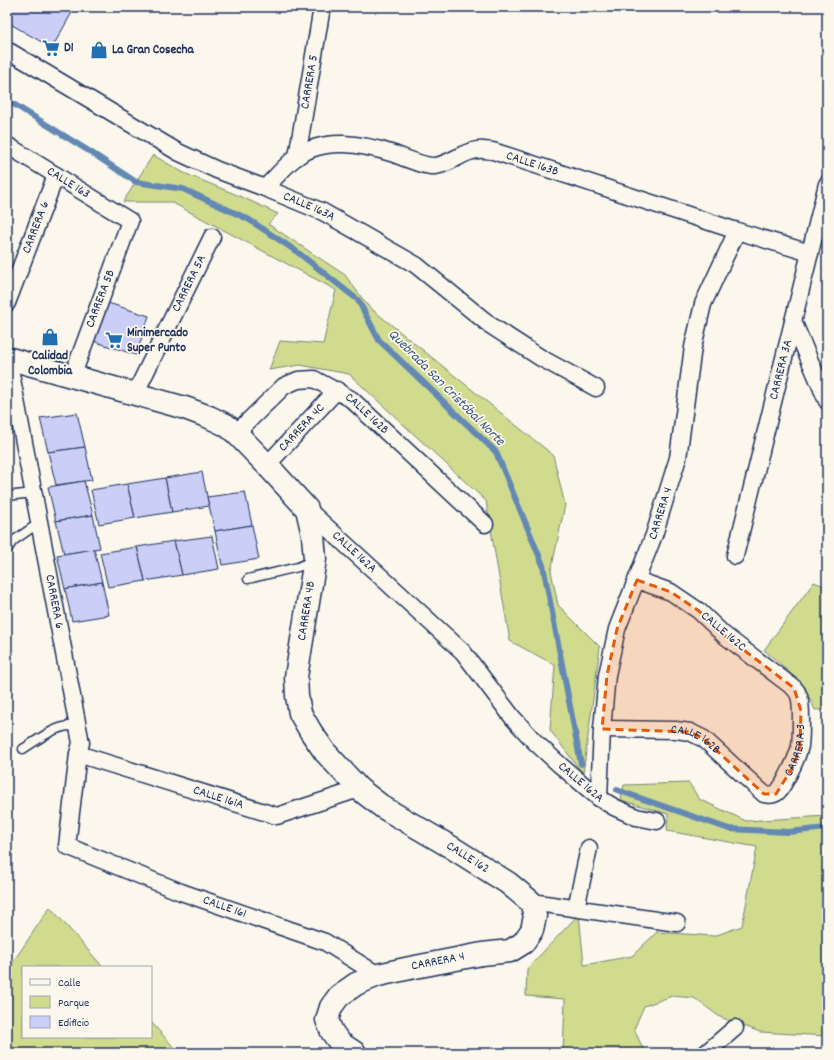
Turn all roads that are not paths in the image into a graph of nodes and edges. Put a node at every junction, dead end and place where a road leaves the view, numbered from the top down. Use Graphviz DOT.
graph roads {
  1 [pos="322,7"];
  2 [pos="8,52"];
  3 [pos="7,145"];
  4 [pos="297,157"];
  5 [pos="56,175"];
  6 [pos="827,184"];
  7 [pos="265,188"];
  8 [pos="130,221"];
  9 [pos="738,231"];
  10 [pos="212,237"];
  11 [pos="810,253"];
  12 [pos="7,303"];
  13 [pos="793,320"];
  14 [pos="7,358"];
  15 [pos="72,377"];
  16 [pos="596,388"];
  17 [pos="337,390"];
  18 [pos="135,394"];
  19 [pos="827,401"];
  20 [pos="236,433"];
  21 [pos="267,464"];
  22 [pos="33,493"];
  23 [pos="7,496"];
  24 [pos="307,510"];
  25 [pos="39,523"];
  26 [pos="486,524"];
  27 [pos="7,550"];
  28 [pos="736,556"];
  29 [pos="315,559"];
  30 [pos="248,579"];
  31 [pos="637,580"];
  32 [pos="799,697"];
  33 [pos="300,713"];
  34 [pos="78,728"];
  35 [pos="602,729"];
  36 [pos="23,749"];
  37 [pos="78,754"];
  38 [pos="359,789"];
  39 [pos="770,796"];
  40 [pos="599,798"];
  41 [pos="657,821"];
  42 [pos="67,846"];
  43 [pos="589,848"];
  44 [pos="531,902"];
  45 [pos="576,908"];
  46 [pos="677,923"];
  47 [pos="378,975"];
  48 [pos="734,1028"];
  49 [pos="355,1053"];
  50 [pos="706,1053"];
  1 -- 4 [label="street, CARRERA 5"];
  2 -- 7 [label="street, CALLE 163A"];
  3 -- 5 [label="street, CALLE 163"];
  4 -- 7 [label="street, CALLE 163B"];
  4 -- 9 [label="street, CALLE 163B"];
  5 -- 8 [label="street, CALLE 163"];
  5 -- 12 [label="street, CARRERA 6"];
  6 -- 11 [label="street, CARRERA 3A"];
  7 -- 16 [label="street, CALLE 163A"];
  8 -- 15 [label="street, CARRERA 5B"];
  9 -- 11 [label="street, CALLE 163B"];
  9 -- 31 [label="street, CARRERA 4"];
  10 -- 18 [label="street, CARRERA 5A"];
  11 -- 13 [label="street, CARRERA 3A"];
  13 -- 19 [label="street"];
  13 -- 28 [label="street, CARRERA 3A"];
  14 -- 15 [label="street, CALLE 162A"];
  14 -- 22 [label="street, CARRERA 6"];
  15 -- 18 [label="street, CALLE 162A"];
  17 -- 20 [label="street, CALLE 162B"];
  17 -- 21 [label="street, CARRERA 4C"];
  17 -- 26 [label="street, CALLE 162B"];
  18 -- 20 [label="street, CALLE 162A"];
  20 -- 21 [label="street, CALLE 162A"];
  21 -- 24 [label="street, CALLE 162A"];
  22 -- 23 [label="lane"];
  22 -- 25 [label="street, CARRERA 6"];
  24 -- 29 [label="street, CARRERA 4B"];
  24 -- 40 [label="street, CALLE 162A"];
  25 -- 27 [label="lane"];
  25 -- 34 [label="street, CARRERA 6"];
  29 -- 30 [label="lane"];
  29 -- 33 [label="street, CARRERA 4B"];
  31 -- 32 [label="street, CALLE 162C"];
  31 -- 35 [label="street, CARRERA 4"];
  32 -- 39 [label="street, CARRERA 3"];
  33 -- 38 [label="street, CALLE 162"];
  34 -- 36 [label="lane"];
  34 -- 37 [label="street, CARRERA 6"];
  35 -- 39 [label="street, CALLE 162B"];
  35 -- 40 [label="street, CARRERA 4"];
  37 -- 38 [label="street, CALLE 161A"];
  37 -- 42 [label="street, CARRERA 6"];
  38 -- 44 [label="street, CALLE 162"];
  40 -- 41 [label="street, CALLE 162A"];
  42 -- 47 [label="street, CALLE 161"];
  43 -- 45 [label="street"];
  44 -- 45 [label="street"];
  44 -- 47 [label="street, CARRERA 4"];
  45 -- 46 [label="street"];
  47 -- 49 [label="street, CARRERA 4"];
  48 -- 50 [label="street"];
}
